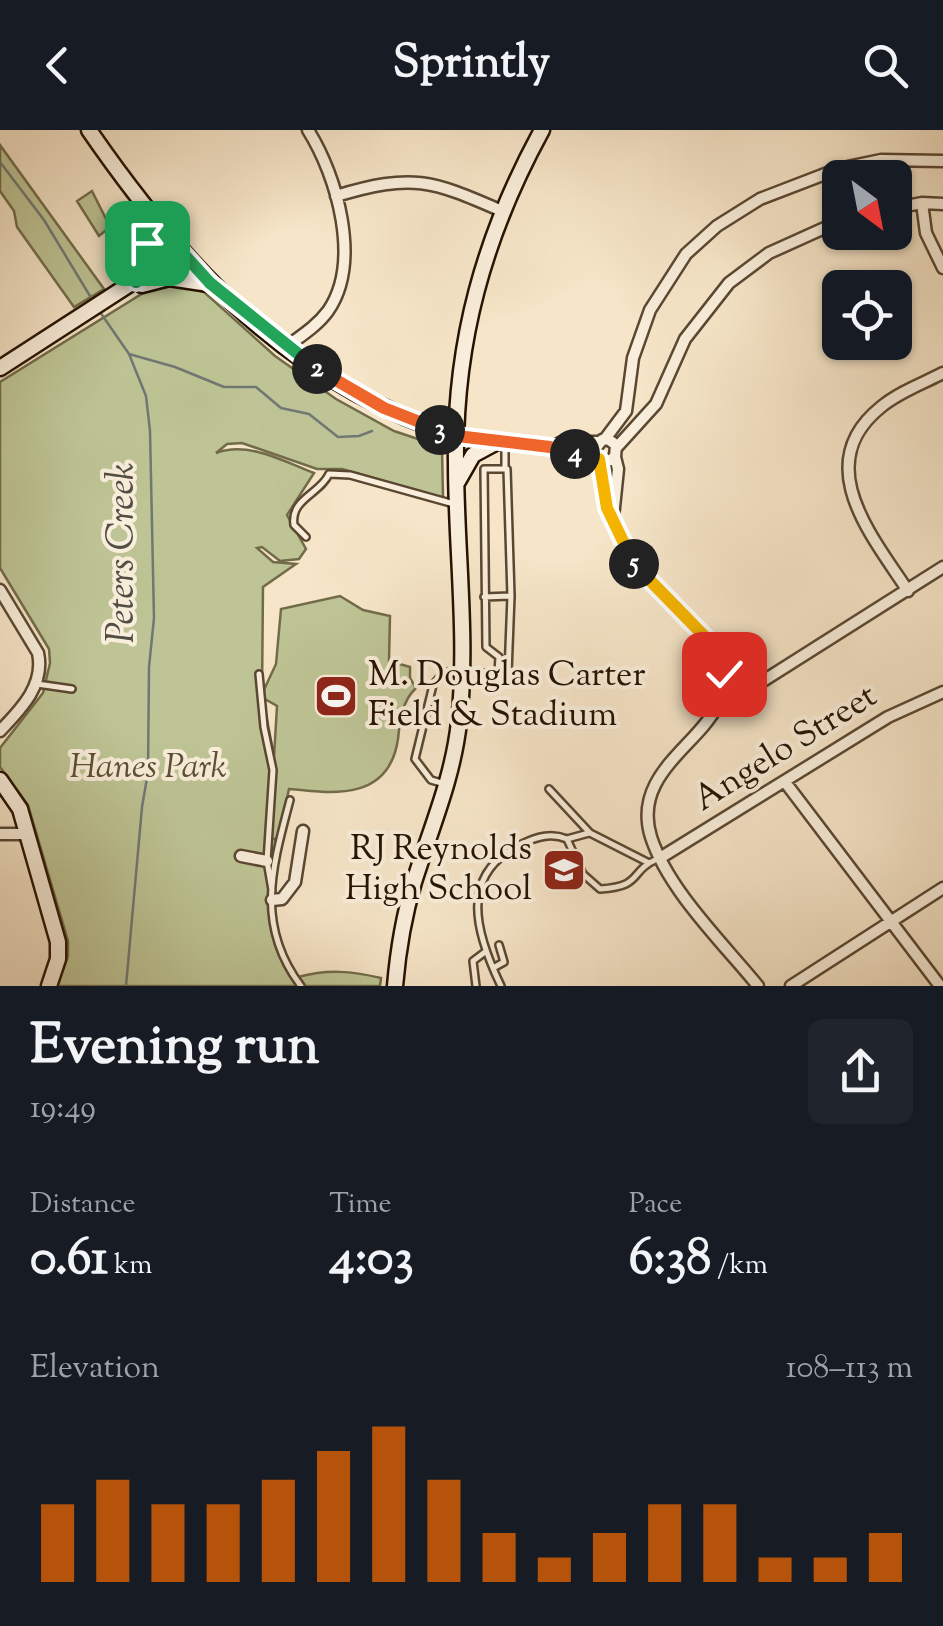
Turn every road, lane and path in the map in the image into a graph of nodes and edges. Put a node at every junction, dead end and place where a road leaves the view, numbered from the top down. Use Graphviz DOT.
graph roads {
  1 [pos="308,130"];
  2 [pos="542,130"];
  3 [pos="94,135"];
  4 [pos="943,160"];
  5 [pos="131,190"];
  6 [pos="336,196"];
  7 [pos="922,203"];
  8 [pos="943,204"];
  9 [pos="912,205"];
  10 [pos="502,212"];
  11 [pos="822,230"];
  12 [pos="181,251"];
  13 [pos="943,268"];
  14 [pos="136,282"];
  15 [pos="212,285"];
  16 [pos="114,297"];
  17 [pos="286,347"];
  18 [pos="0,368"];
  19 [pos="943,373"];
  20 [pos="628,393"];
  21 [pos="656,404"];
  22 [pos="457,436"];
  23 [pos="502,441"];
  24 [pos="602,441"];
  25 [pos="550,447"];
  26 [pos="616,452"];
  27 [pos="598,458"];
  28 [pos="505,468"];
  29 [pos="456,483"];
  30 [pos="457,504"];
  31 [pos="614,517"];
  32 [pos="306,537"];
  33 [pos="943,567"];
  34 [pos="0,590"];
  35 [pos="908,591"];
  36 [pos="484,596"];
  37 [pos="510,596"];
  38 [pos="498,673"];
  39 [pos="259,674"];
  40 [pos="461,674"];
  41 [pos="37,684"];
  42 [pos="72,689"];
  43 [pos="943,692"];
  44 [pos="719,704"];
  45 [pos="0,731"];
  46 [pos="0,780"];
  47 [pos="785,782"];
  48 [pos="447,785"];
  49 [pos="549,790"];
  50 [pos="290,800"];
  51 [pos="303,831"];
  52 [pos="590,833"];
  53 [pos="0,834"];
  54 [pos="28,834"];
  55 [pos="568,839"];
  56 [pos="241,856"];
  57 [pos="654,860"];
  58 [pos="267,861"];
  59 [pos="943,888"];
  60 [pos="272,895"];
  61 [pos="890,922"];
  62 [pos="499,945"];
  63 [pos="485,952"];
  64 [pos="493,968"];
  65 [pos="474,985"];
  66 [pos="49,986"];
  67 [pos="301,986"];
  68 [pos="395,986"];
  69 [pos="501,986"];
  70 [pos="758,986"];
  71 [pos="791,986"];
  72 [pos="940,986"];
  1 -- 6 [label="street"];
  2 -- 10 [label="main road"];
  3 -- 5 [label="main road"];
  4 -- 20 [label="street"];
  5 -- 12 [label="main road"];
  5 -- 14 [label="main road"];
  6 -- 10 [label="street"];
  6 -- 17 [label="street"];
  7 -- 8 [label="street"];
  7 -- 9 [label="street"];
  7 -- 13 [label="street"];
  10 -- 22 [label="main road"];
  11 -- 21 [label="street"];
  12 -- 14 [label="main road"];
  12 -- 15 [label="main road"];
  14 -- 16 [label="main road"];
  15 -- 16 [label="main road"];
  15 -- 17 [label="main road"];
  16 -- 18 [label="main road"];
  17 -- 22 [label="main road"];
  19 -- 35 [label="street"];
  20 -- 21 [label="street"];
  20 -- 24 [label="street"];
  21 -- 26 [label="street"];
  22 -- 23 [label="street"];
  22 -- 29 [label="main road"];
  23 -- 25 [label="street"];
  23 -- 28 [label="lane"];
  23 -- 29 [label="main road"];
  24 -- 25 [label="street"];
  24 -- 26 [label="street"];
  24 -- 27 [label="street"];
  25 -- 27 [label="street"];
  26 -- 27 [label="street"];
  26 -- 31 [label="street"];
  27 -- 31 [label="street"];
  28 -- 36 [label="lane"];
  28 -- 37 [label="lane"];
  29 -- 30 [label="main road"];
  30 -- 32 [label="lane"];
  30 -- 40 [label="main road"];
  31 -- 44 [label="street"];
  33 -- 35 [label="street"];
  34 -- 41 [label="street"];
  35 -- 44 [label="street"];
  36 -- 37 [label="lane"];
  36 -- 38 [label="lane"];
  37 -- 38 [label="lane"];
  38 -- 40 [label="lane"];
  39 -- 58 [label="lane"];
  40 -- 48 [label="main road"];
  40 -- 48 [label="lane"];
  41 -- 42 [label="lane"];
  41 -- 45 [label="street"];
  43 -- 47 [label="street, Angelo Street"];
  44 -- 57 [label="street"];
  46 -- 54 [label="main road"];
  47 -- 57 [label="street, Angelo Street"];
  47 -- 61 [label="street"];
  48 -- 68 [label="main road"];
  49 -- 52 [label="lane"];
  50 -- 60 [label="lane"];
  51 -- 60 [label="street"];
  52 -- 55 [label="lane"];
  52 -- 57 [label="lane"];
  53 -- 54 [label="street"];
  54 -- 66 [label="main road"];
  55 -- 57 [label="lane"];
  55 -- 63 [label="lane"];
  56 -- 58 [label="street"];
  57 -- 70 [label="street"];
  58 -- 60 [label="lane"];
  59 -- 61 [label="street"];
  60 -- 67 [label="lane"];
  61 -- 71 [label="street"];
  61 -- 72 [label="street"];
  62 -- 64 [label="lane"];
  63 -- 64 [label="lane"];
  63 -- 65 [label="lane"];
  64 -- 69 [label="lane"];
}
